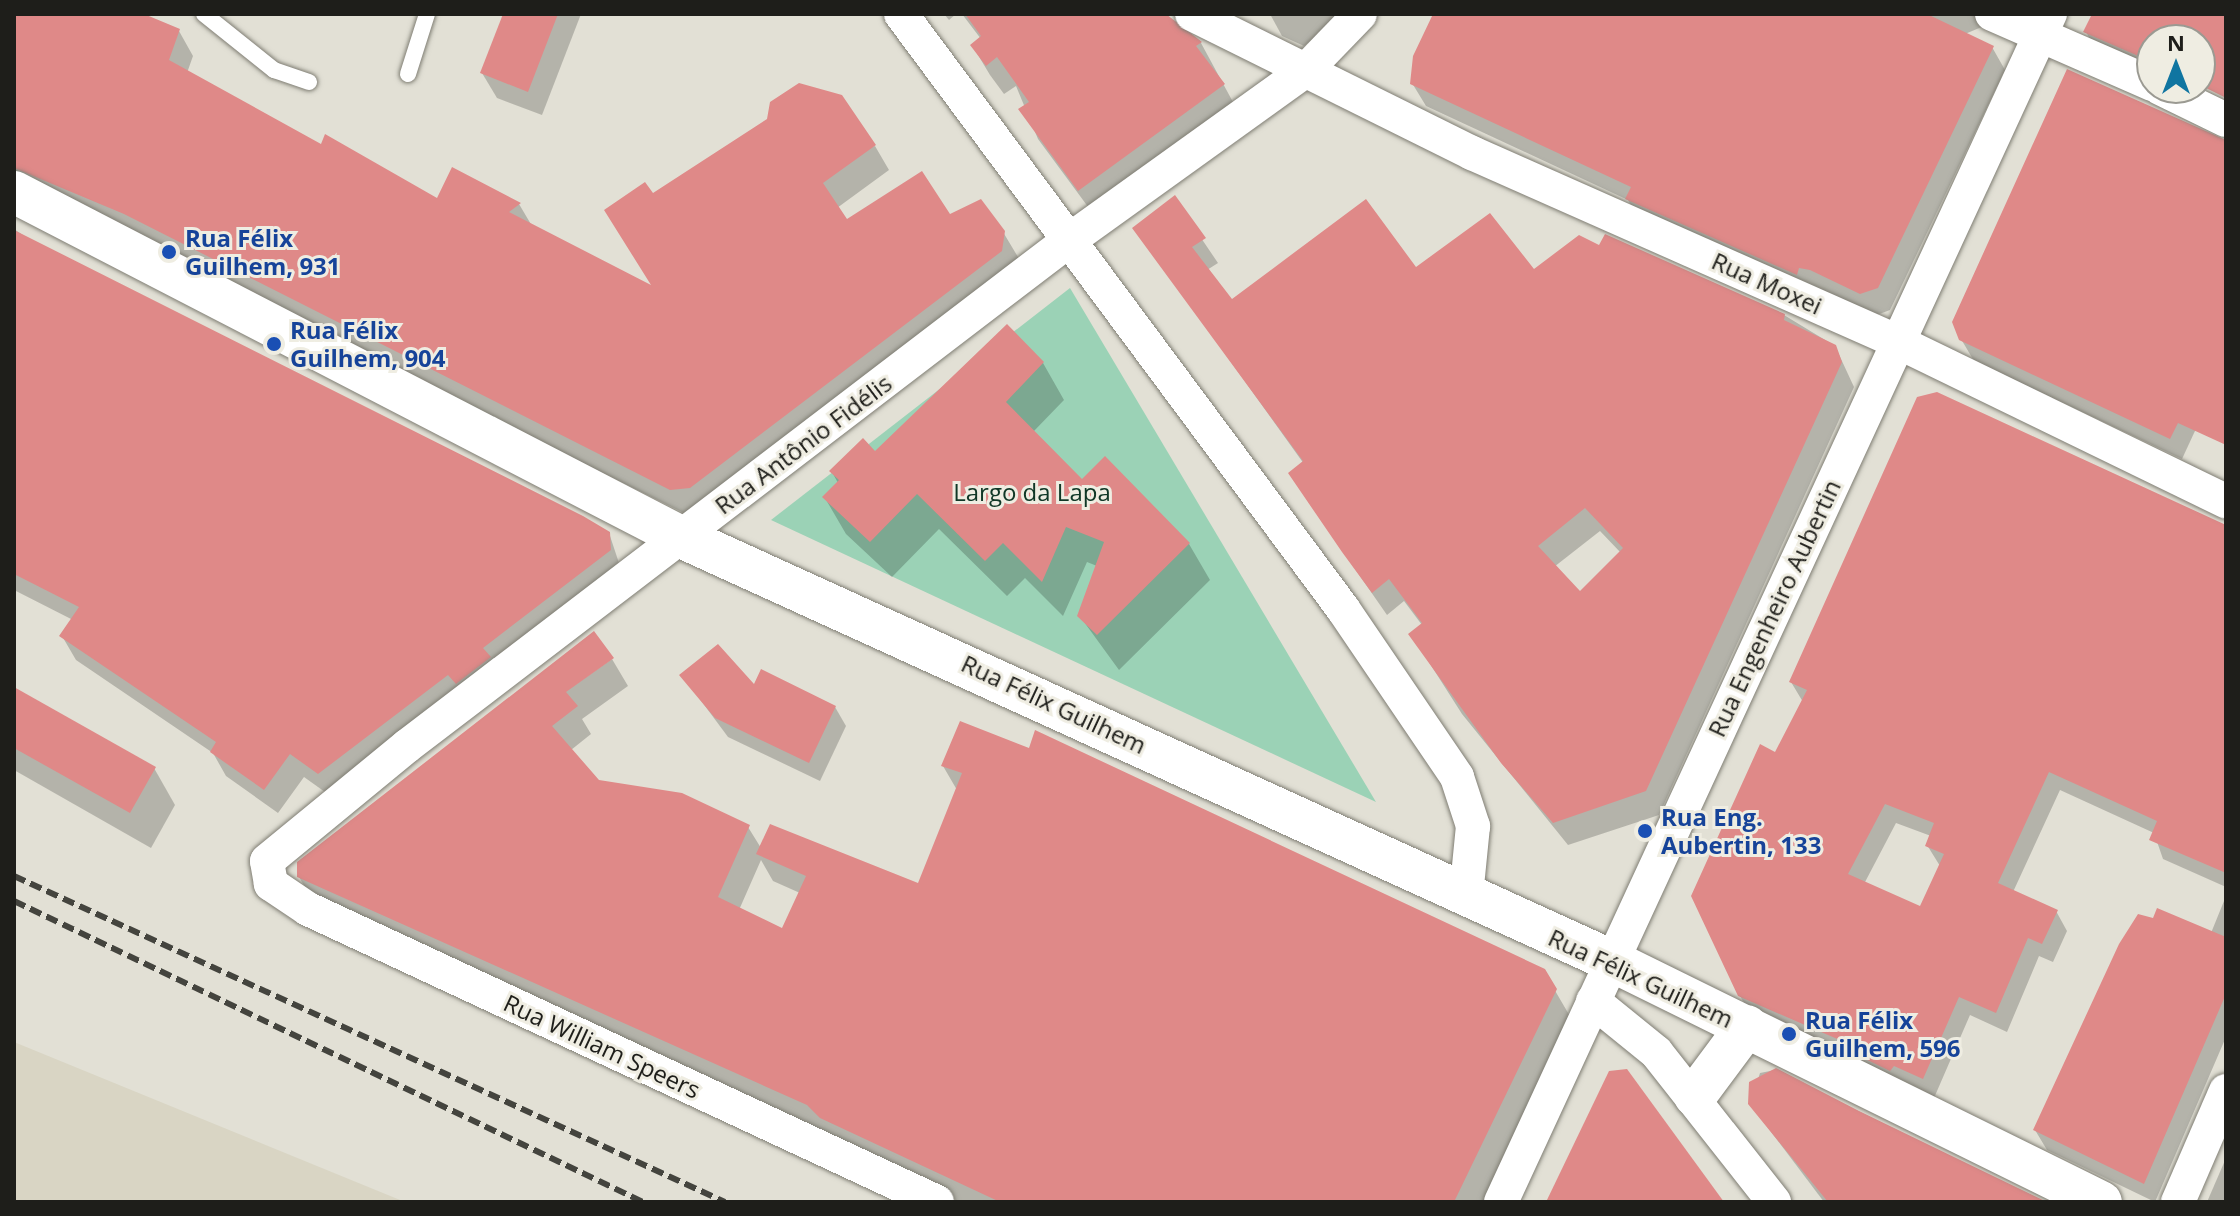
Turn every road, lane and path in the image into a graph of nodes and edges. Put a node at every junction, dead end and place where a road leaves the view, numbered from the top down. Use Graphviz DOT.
graph roads {
  1 [pos="204,14"];
  2 [pos="427,14"];
  3 [pos="901,14"];
  4 [pos="1192,14"];
  5 [pos="1360,14"];
  6 [pos="1992,14"];
  7 [pos="2046,24"];
  8 [pos="1305,71"];
  9 [pos="408,74"];
  10 [pos="2136,75"];
  11 [pos="309,82"];
  12 [pos="2193,104"];
  13 [pos="2226,120"];
  14 [pos="14,192"];
  15 [pos="1064,244"];
  16 [pos="1898,342"];
  17 [pos="2226,501"];
  18 [pos="681,537"];
  19 [pos="271,884"];
  20 [pos="1466,896"];
  21 [pos="1612,961"];
  22 [pos="1593,1001"];
  23 [pos="1747,1026"];
  24 [pos="2226,1091"];
  25 [pos="1695,1096"];
  26 [pos="937,1202"];
  27 [pos="1501,1202"];
  28 [pos="1774,1202"];
  29 [pos="2101,1202"];
  30 [pos="2178,1202"];
  1 -- 11 [label="lane"];
  2 -- 9 [label="lane"];
  3 -- 15 [label="street"];
  4 -- 8 [label="street, Rua Moxei"];
  5 -- 8 [label="street, Rua Antônio Fidélis"];
  6 -- 7 [label="street"];
  7 -- 10 [label="street"];
  7 -- 16 [label="street, Rua Engenheiro Aubertin"];
  8 -- 15 [label="street, Rua Antônio Fidélis"];
  8 -- 16 [label="street, Rua Moxei"];
  12 -- 13 [label="street"];
  14 -- 18 [label="street, Rua Félix Guilhem"];
  15 -- 18 [label="street, Rua Antônio Fidélis"];
  15 -- 20 [label="street"];
  16 -- 17 [label="street, Rua Moxei"];
  16 -- 21 [label="street, Rua Engenheiro Aubertin"];
  18 -- 19 [label="street, Rua Antônio Fidélis"];
  18 -- 20 [label="street, Rua Félix Guilhem"];
  19 -- 26 [label="street, Rua William Speers"];
  20 -- 21 [label="street, Rua Félix Guilhem"];
  21 -- 22 [label="street, Rua Engenheiro Aubertin"];
  21 -- 23 [label="street, Rua Félix Guilhem"];
  22 -- 25 [label="street"];
  22 -- 27 [label="street, Rua Engenheiro Aubertin"];
  23 -- 25 [label="street"];
  23 -- 29 [label="street, Rua Félix Guilhem"];
  24 -- 30 [label="street"];
  25 -- 28 [label="street"];
}
